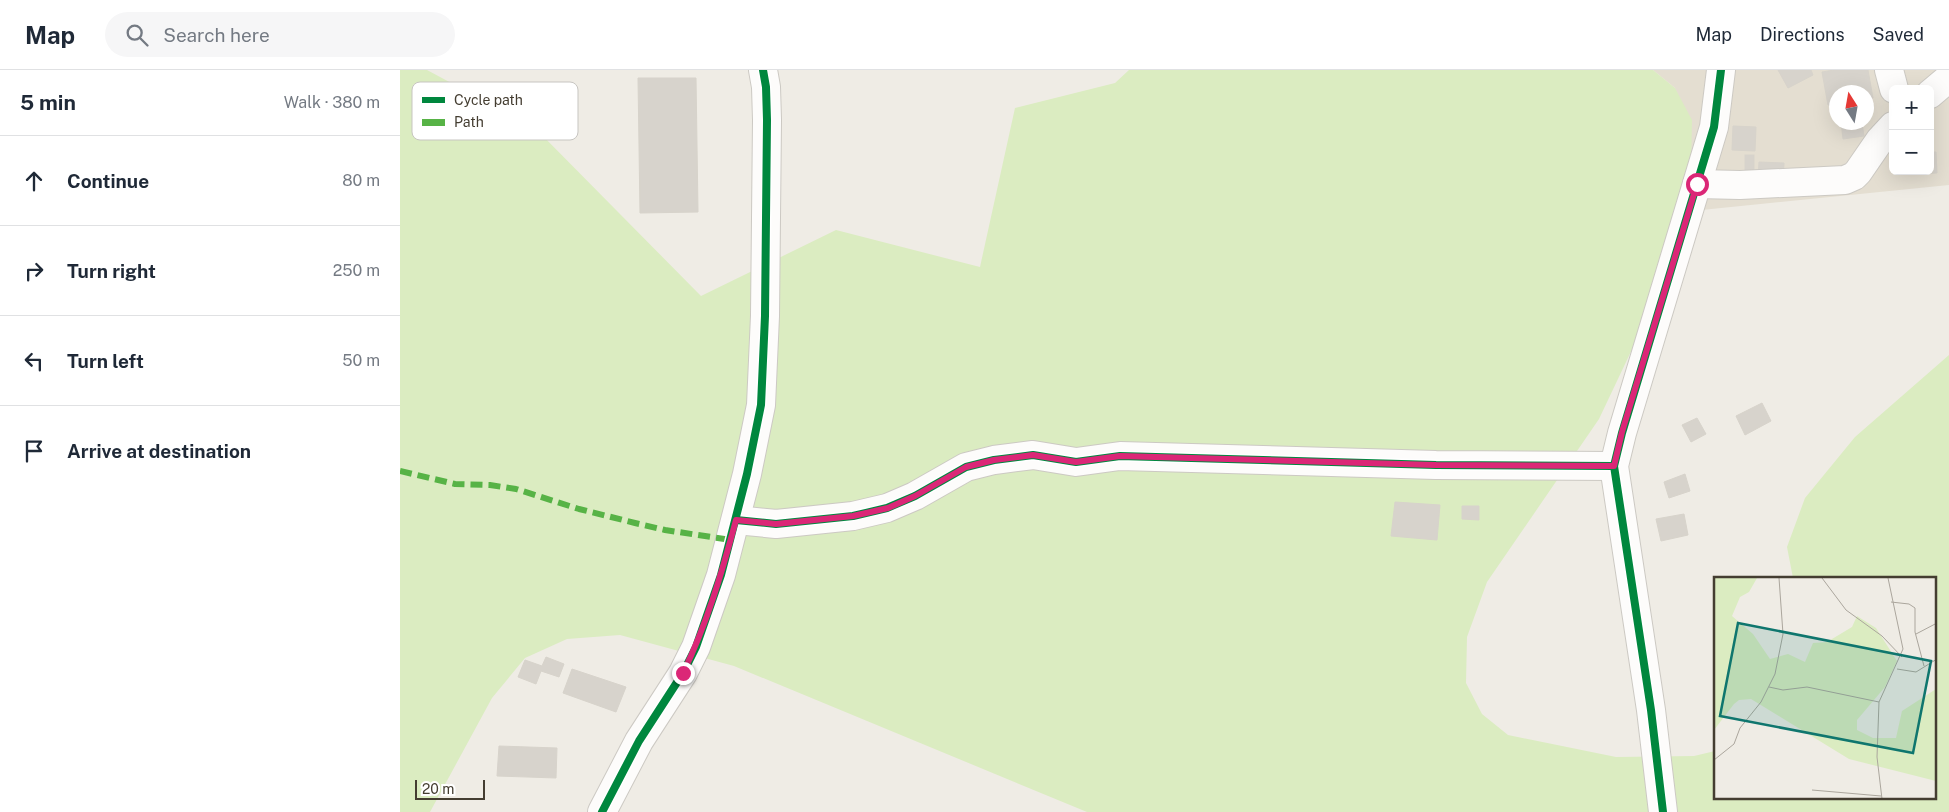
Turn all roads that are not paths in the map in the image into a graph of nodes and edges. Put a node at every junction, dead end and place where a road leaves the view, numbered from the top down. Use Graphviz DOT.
graph roads {
  1 [pos="763,70"];
  2 [pos="1889,70"];
  3 [pos="1715,74"];
  4 [pos="1949,78"];
  5 [pos="1893,85"];
  6 [pos="1934,91"];
  7 [pos="1889,130"];
  8 [pos="1697,184"];
  9 [pos="1614,466"];
  10 [pos="732,533"];
  11 [pos="1661,803"];
  12 [pos="602,812"];
  1 -- 10 [label="street"];
  2 -- 5 [label="street"];
  3 -- 8 [label="street"];
  4 -- 6 [label="street"];
  7 -- 8 [label="street"];
  8 -- 9 [label="street"];
  9 -- 10 [label="street"];
  9 -- 11 [label="street"];
  10 -- 12 [label="street"];
}
